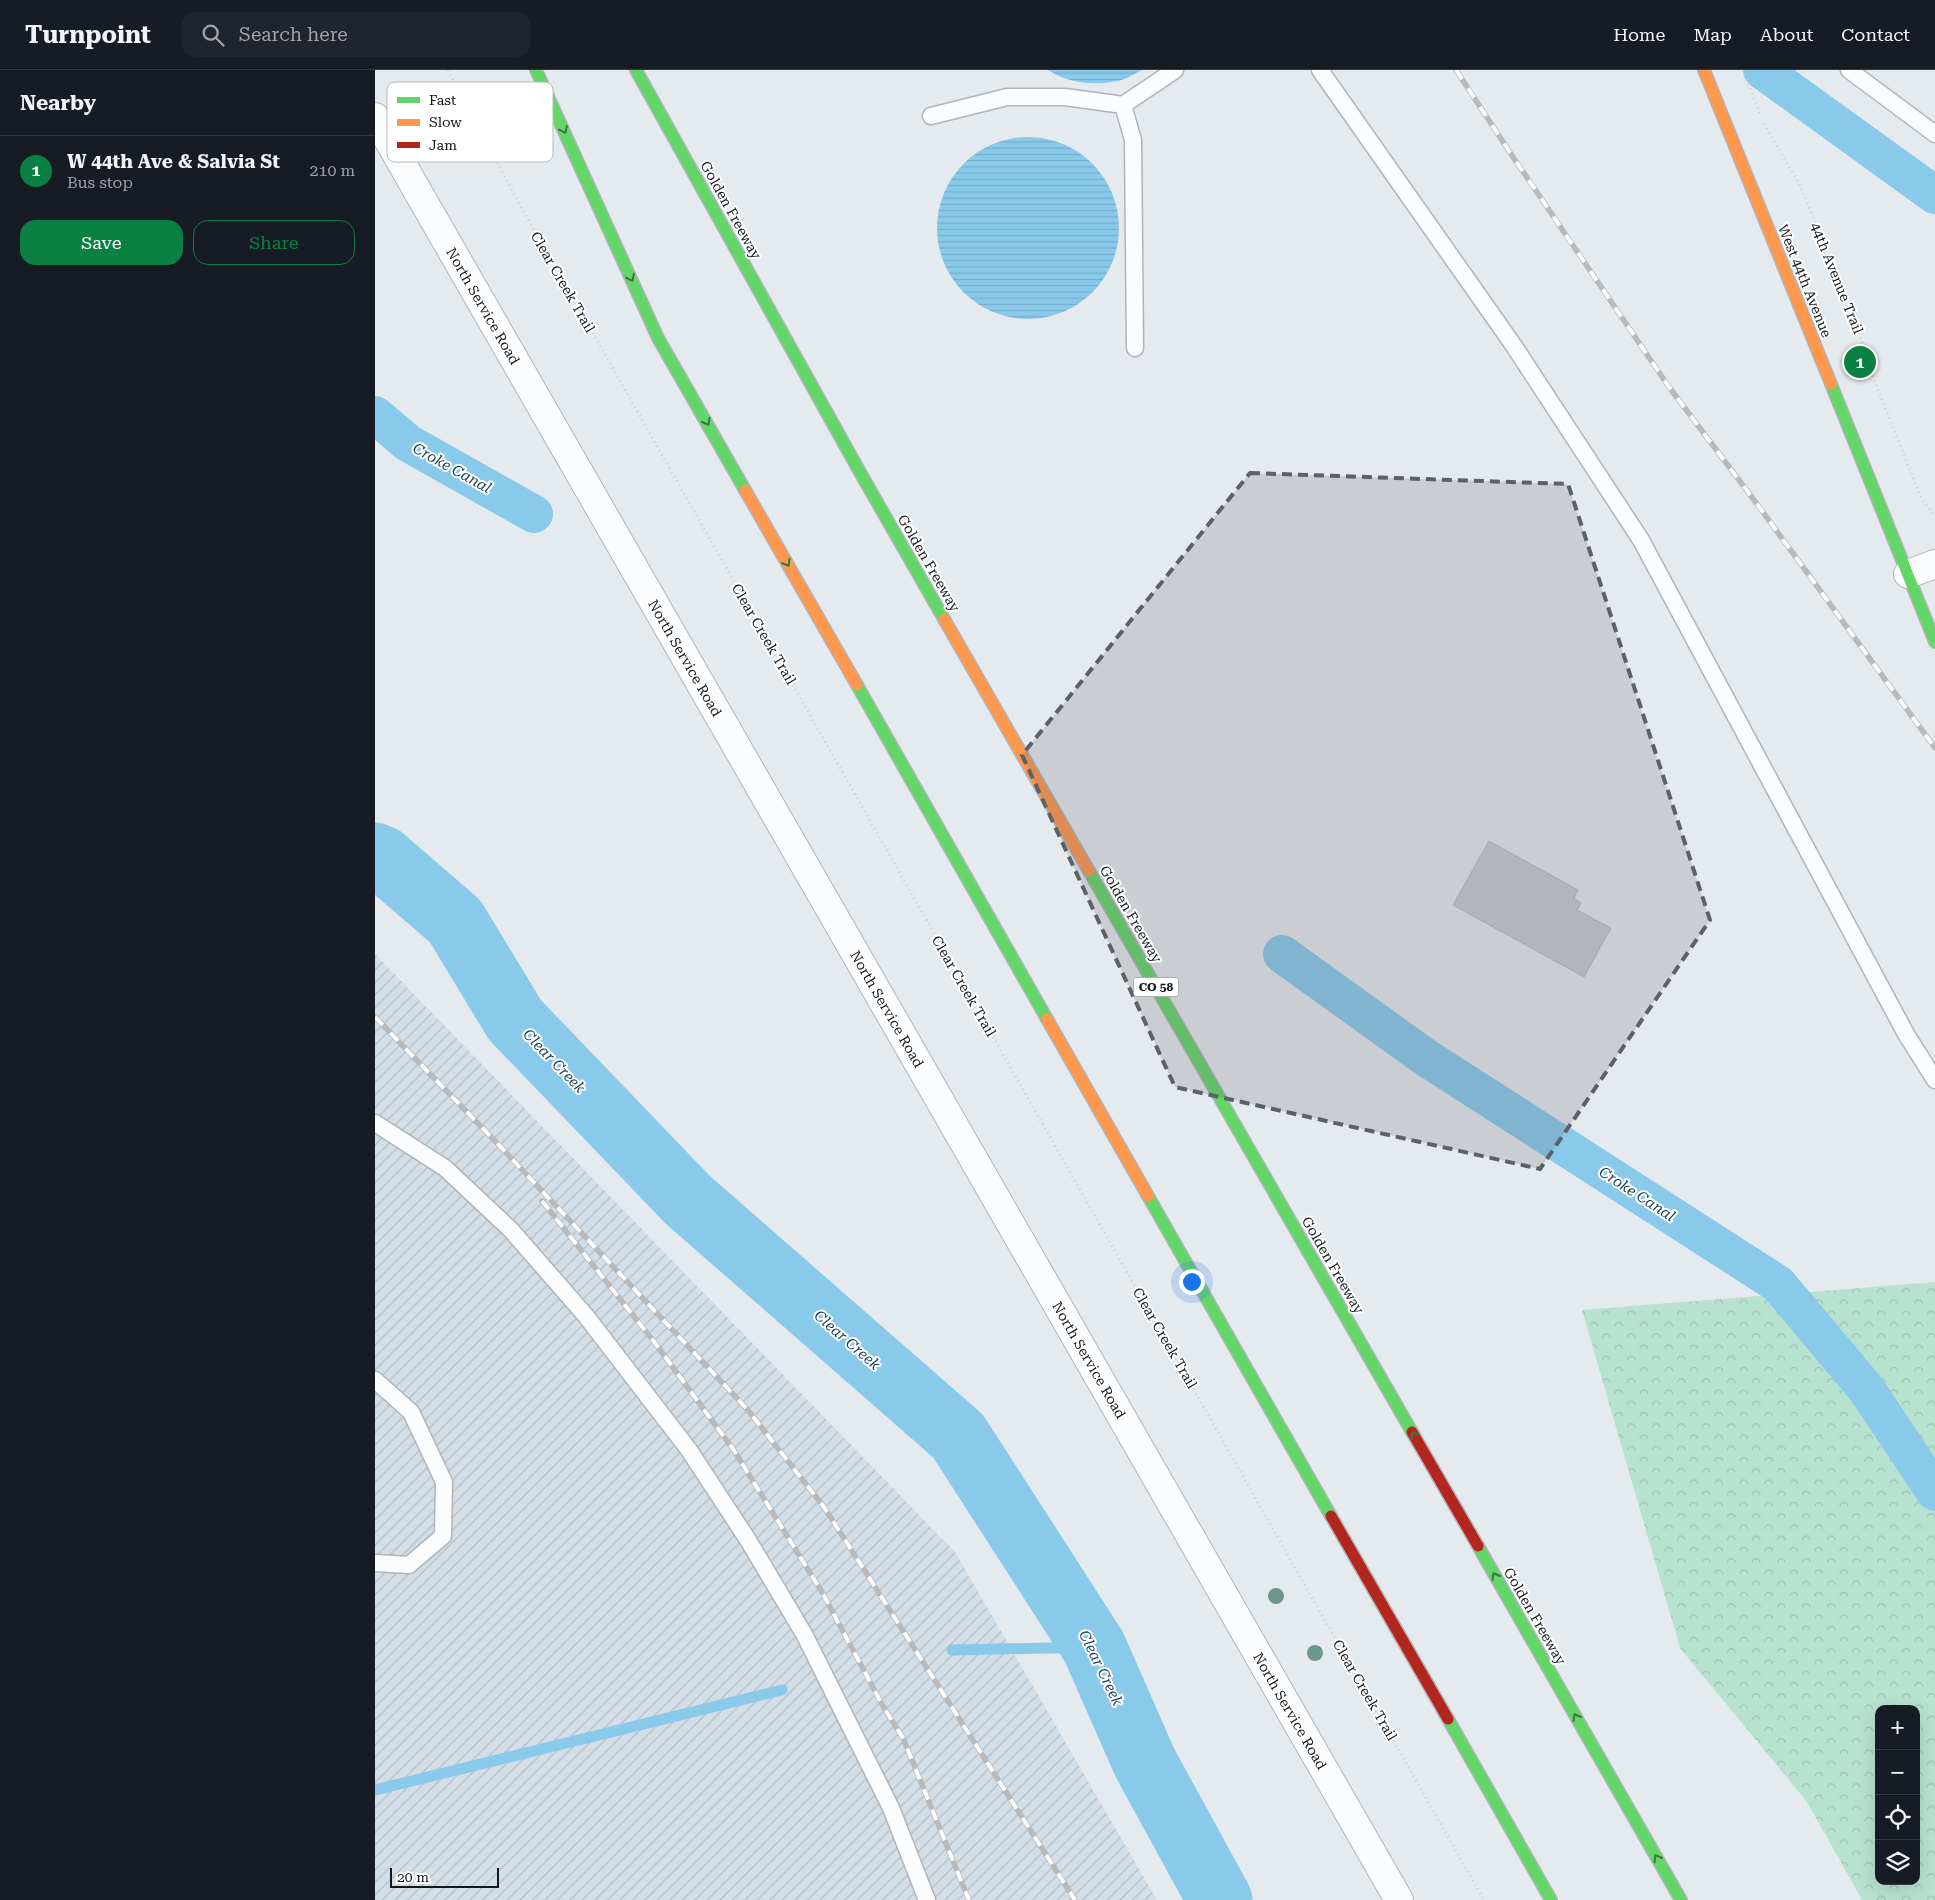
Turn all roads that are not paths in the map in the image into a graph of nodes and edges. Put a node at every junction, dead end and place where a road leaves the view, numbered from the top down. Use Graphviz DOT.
graph roads {
  1 [pos="536,70"];
  2 [pos="636,70"];
  3 [pos="1175,70"];
  4 [pos="1320,70"];
  5 [pos="1704,70"];
  6 [pos="1849,70"];
  7 [pos="541,82"];
  8 [pos="1123,104"];
  9 [pos="553,107"];
  10 [pos="931,116"];
  11 [pos="375,117"];
  12 [pos="1935,134"];
  13 [pos="387,138"];
  14 [pos="401,162"];
  15 [pos="1135,348"];
  16 [pos="1935,564"];
  17 [pos="1908,574"];
  18 [pos="1935,642"];
  19 [pos="1935,1080"];
  20 [pos="375,1123"];
  21 [pos="375,1380"];
  22 [pos="375,1563"];
  23 [pos="927,1900"];
  24 [pos="1399,1900"];
  25 [pos="1551,1900"];
  26 [pos="1681,1900"];
  1 -- 7 [label="main road, one-way"];
  26 -- 2 [label="main road, Golden Freeway / CO 58, one-way"];
  3 -- 8 [label="lane"];
  4 -- 19 [label="lane"];
  5 -- 17 [label="main road, West 44th Avenue"];
  6 -- 12 [label="lane"];
  8 -- 10 [label="lane"];
  8 -- 15 [label="lane"];
  9 -- 25 [label="main road, one-way"];
  11 -- 13 [label="street, North Service Road"];
  14 -- 24 [label="street, North Service Road"];
  16 -- 17 [label="street"];
  17 -- 18 [label="main road, West 44th Avenue"];
  20 -- 23 [label="lane"];
  21 -- 22 [label="lane"];
}
